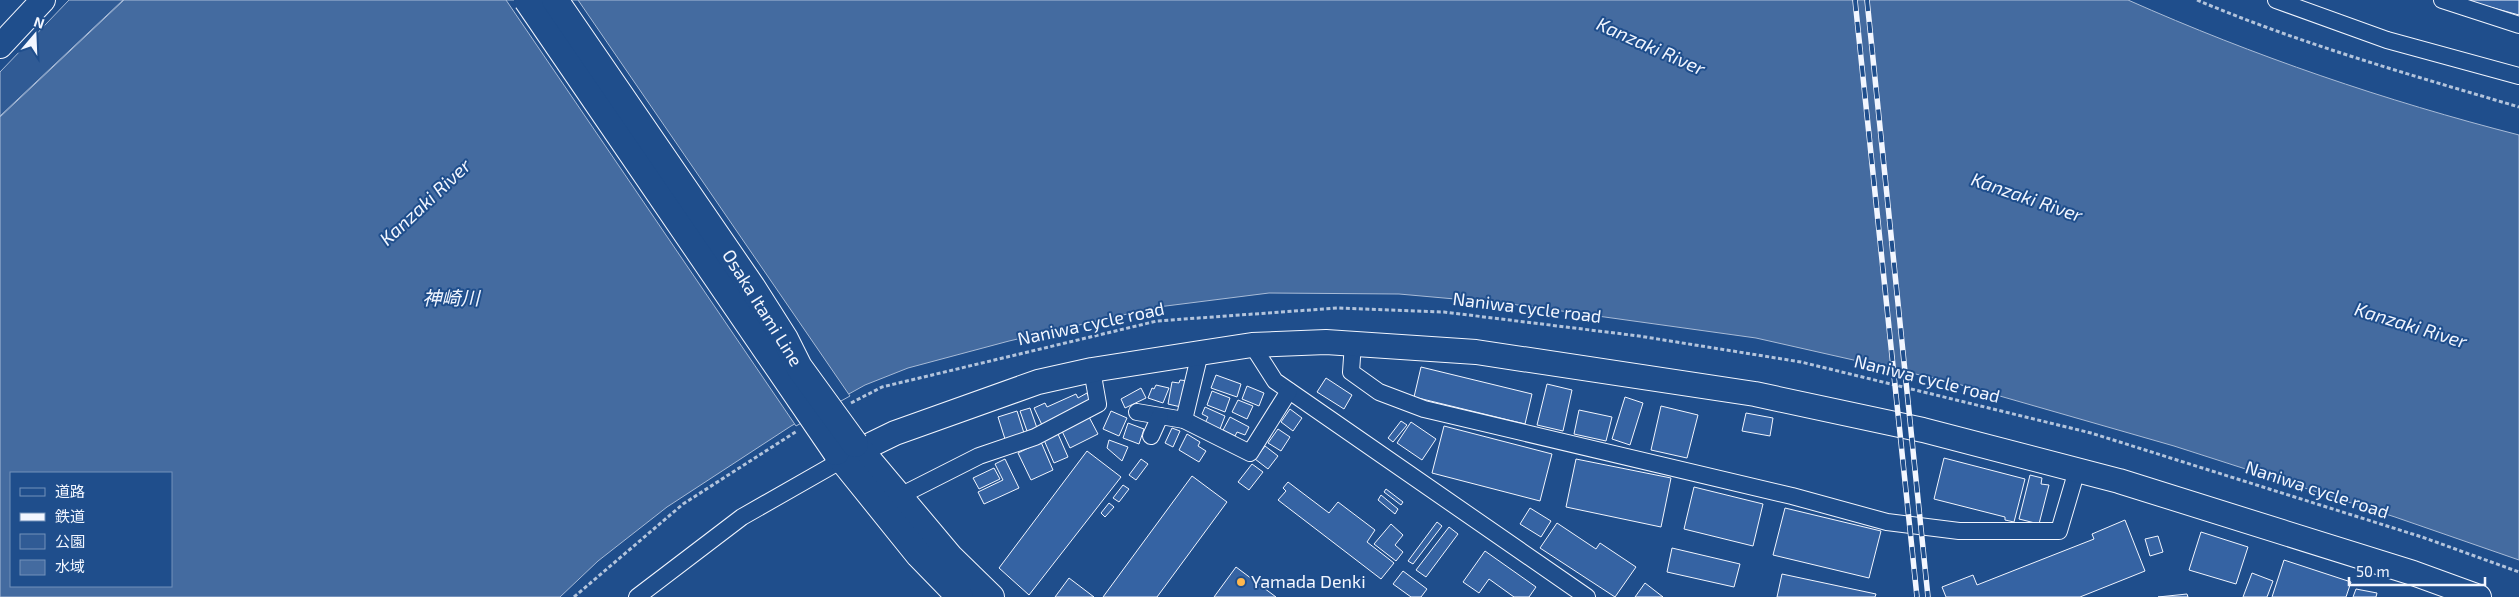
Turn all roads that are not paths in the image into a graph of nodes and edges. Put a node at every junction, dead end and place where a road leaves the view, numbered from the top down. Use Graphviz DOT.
graph roads {
  1 [pos="43,0"];
  2 [pos="527,0"];
  3 [pos="555,0"];
  4 [pos="2276,0"];
  5 [pos="2442,0"];
  6 [pos="2519,25"];
  7 [pos="0,46"];
  8 [pos="2519,76"];
  9 [pos="1353,343"];
  10 [pos="1252,345"];
  11 [pos="1200,353"];
  12 [pos="1092,370"];
  13 [pos="1289,391"];
  14 [pos="1137,412"];
  15 [pos="1160,416"];
  16 [pos="1184,420"];
  17 [pos="1151,436"];
  18 [pos="848,451"];
  19 [pos="2077,470"];
  20 [pos="898,497"];
  21 [pos="637,597"];
  22 [pos="960,597"];
  23 [pos="991,597"];
  24 [pos="1587,597"];
  25 [pos="2479,597"];
  1 -- 7 [label="street"];
  2 -- 18 [label="main road, Osaka Itami Line, bridge"];
  3 -- 18 [label="main road, Osaka Itami Line, bridge"];
  4 -- 8 [label="street"];
  5 -- 6 [label="street"];
  9 -- 10 [label="street"];
  9 -- 19 [label="street"];
  9 -- 19 [label="street"];
  10 -- 11 [label="street"];
  10 -- 13 [label="street"];
  11 -- 12 [label="street"];
  11 -- 16 [label="street"];
  12 -- 18 [label="street"];
  12 -- 20 [label="street"];
  13 -- 16 [label="street"];
  13 -- 24 [label="street"];
  14 -- 15 [label="street"];
  15 -- 16 [label="street"];
  15 -- 17 [label="street"];
  18 -- 20 [label="main road, Osaka Itami Line"];
  18 -- 21 [label="street"];
  18 -- 22 [label="main road, Osaka Itami Line"];
  19 -- 25 [label="street"];
  20 -- 23 [label="main road, Osaka Itami Line"];
}
